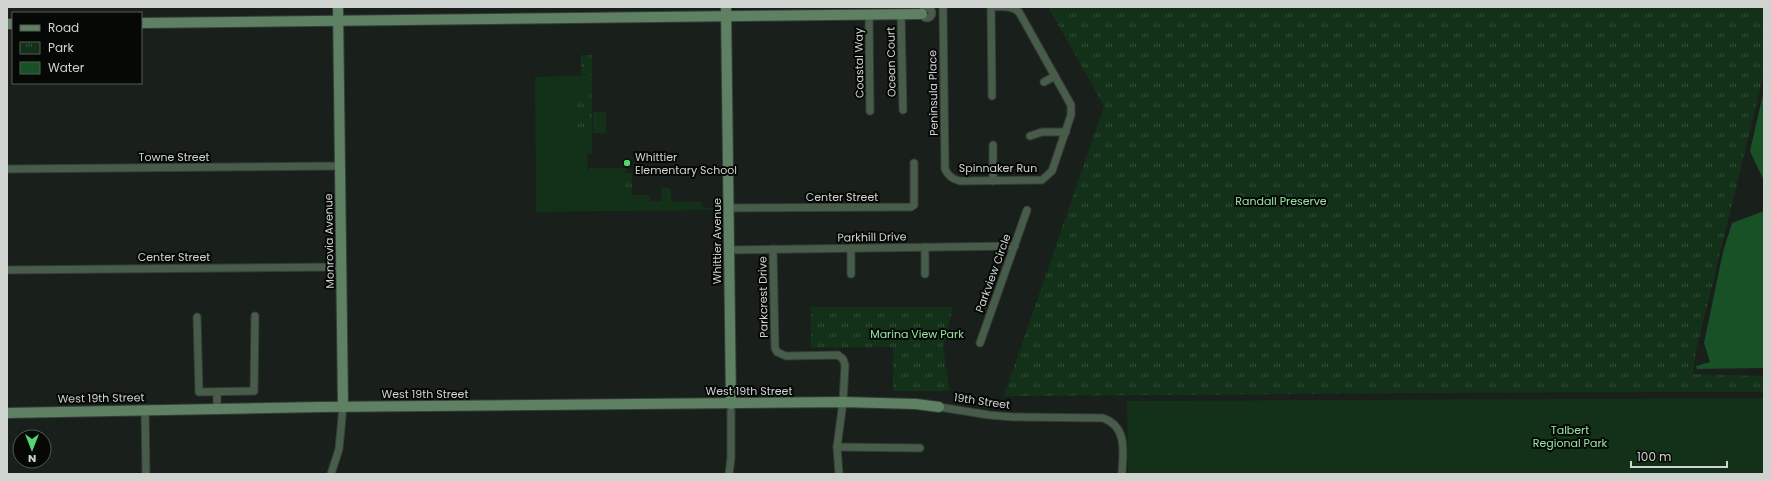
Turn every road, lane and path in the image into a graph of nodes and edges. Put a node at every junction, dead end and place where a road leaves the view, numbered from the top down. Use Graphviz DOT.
graph roads {
  1 [pos="338,7"];
  2 [pos="943,7"];
  3 [pos="991,7"];
  4 [pos="726,12"];
  5 [pos="869,14"];
  6 [pos="901,14"];
  7 [pos="927,14"];
  8 [pos="944,20"];
  9 [pos="339,21"];
  10 [pos="142,23"];
  11 [pos="1055,76"];
  12 [pos="1044,82"];
  13 [pos="992,96"];
  14 [pos="903,110"];
  15 [pos="870,111"];
  16 [pos="1066,132"];
  17 [pos="1030,136"];
  18 [pos="993,145"];
  19 [pos="914,163"];
  20 [pos="340,166"];
  21 [pos="7,169"];
  22 [pos="950,177"];
  23 [pos="993,181"];
  24 [pos="728,208"];
  25 [pos="1027,210"];
  26 [pos="1014,246"];
  27 [pos="925,247"];
  28 [pos="851,248"];
  29 [pos="773,249"];
  30 [pos="729,250"];
  31 [pos="341,267"];
  32 [pos="7,270"];
  33 [pos="851,274"];
  34 [pos="925,274"];
  35 [pos="255,316"];
  36 [pos="197,317"];
  37 [pos="980,343"];
  38 [pos="217,392"];
  39 [pos="843,402"];
  40 [pos="731,404"];
  41 [pos="938,406"];
  42 [pos="343,407"];
  43 [pos="217,408"];
  44 [pos="145,409"];
  45 [pos="7,413"];
  46 [pos="837,447"];
  47 [pos="920,448"];
  48 [pos="146,474"];
  49 [pos="331,474"];
  50 [pos="729,474"];
  51 [pos="839,474"];
  52 [pos="1122,474"];
  1 -- 9 [label="street, Monrovia Avenue"];
  2 -- 7 [label="street"];
  2 -- 8 [label="street, Peninsula Place"];
  3 -- 11 [label="street"];
  3 -- 13 [label="street"];
  4 -- 5 [label="street"];
  4 -- 9 [label="street"];
  4 -- 24 [label="street, Whittier Avenue"];
  5 -- 6 [label="street"];
  5 -- 15 [label="street, Coastal Way"];
  6 -- 7 [label="street"];
  6 -- 14 [label="street, Ocean Court"];
  7 -- 8 [label="street"];
  8 -- 22 [label="street, Peninsula Place"];
  9 -- 10 [label="street"];
  9 -- 20 [label="street, Monrovia Avenue"];
  11 -- 12 [label="street"];
  11 -- 16 [label="street"];
  16 -- 17 [label="street"];
  16 -- 23 [label="street, Spinnaker Run"];
  18 -- 23 [label="street"];
  19 -- 24 [label="street, Center Street"];
  20 -- 21 [label="street, Towne Street"];
  20 -- 31 [label="street, Monrovia Avenue"];
  22 -- 23 [label="street, Spinnaker Run"];
  24 -- 30 [label="street, Whittier Avenue"];
  25 -- 26 [label="street, Parkview Circle"];
  26 -- 27 [label="street, Parkhill Drive"];
  26 -- 37 [label="street, Parkview Circle"];
  27 -- 28 [label="street, Parkhill Drive"];
  27 -- 34 [label="street"];
  28 -- 29 [label="street, Parkhill Drive"];
  28 -- 33 [label="street"];
  29 -- 30 [label="street, Parkhill Drive"];
  29 -- 39 [label="street, Parkcrest Drive"];
  30 -- 40 [label="street, Whittier Avenue"];
  31 -- 32 [label="street, Center Street"];
  31 -- 42 [label="street, Monrovia Avenue"];
  35 -- 38 [label="street"];
  36 -- 38 [label="street"];
  38 -- 43 [label="street"];
  39 -- 40 [label="street, West 19th Street"];
  39 -- 41 [label="street, 19th Street"];
  39 -- 46 [label="street"];
  40 -- 42 [label="street, West 19th Street"];
  40 -- 50 [label="street, Whittier Avenue"];
  41 -- 52 [label="street, 19th Street"];
  42 -- 43 [label="street, West 19th Street"];
  42 -- 49 [label="street, Monrovia Avenue"];
  43 -- 44 [label="street, West 19th Street"];
  44 -- 45 [label="street, West 19th Street"];
  44 -- 48 [label="street"];
  46 -- 47 [label="street"];
  46 -- 51 [label="street"];
}
